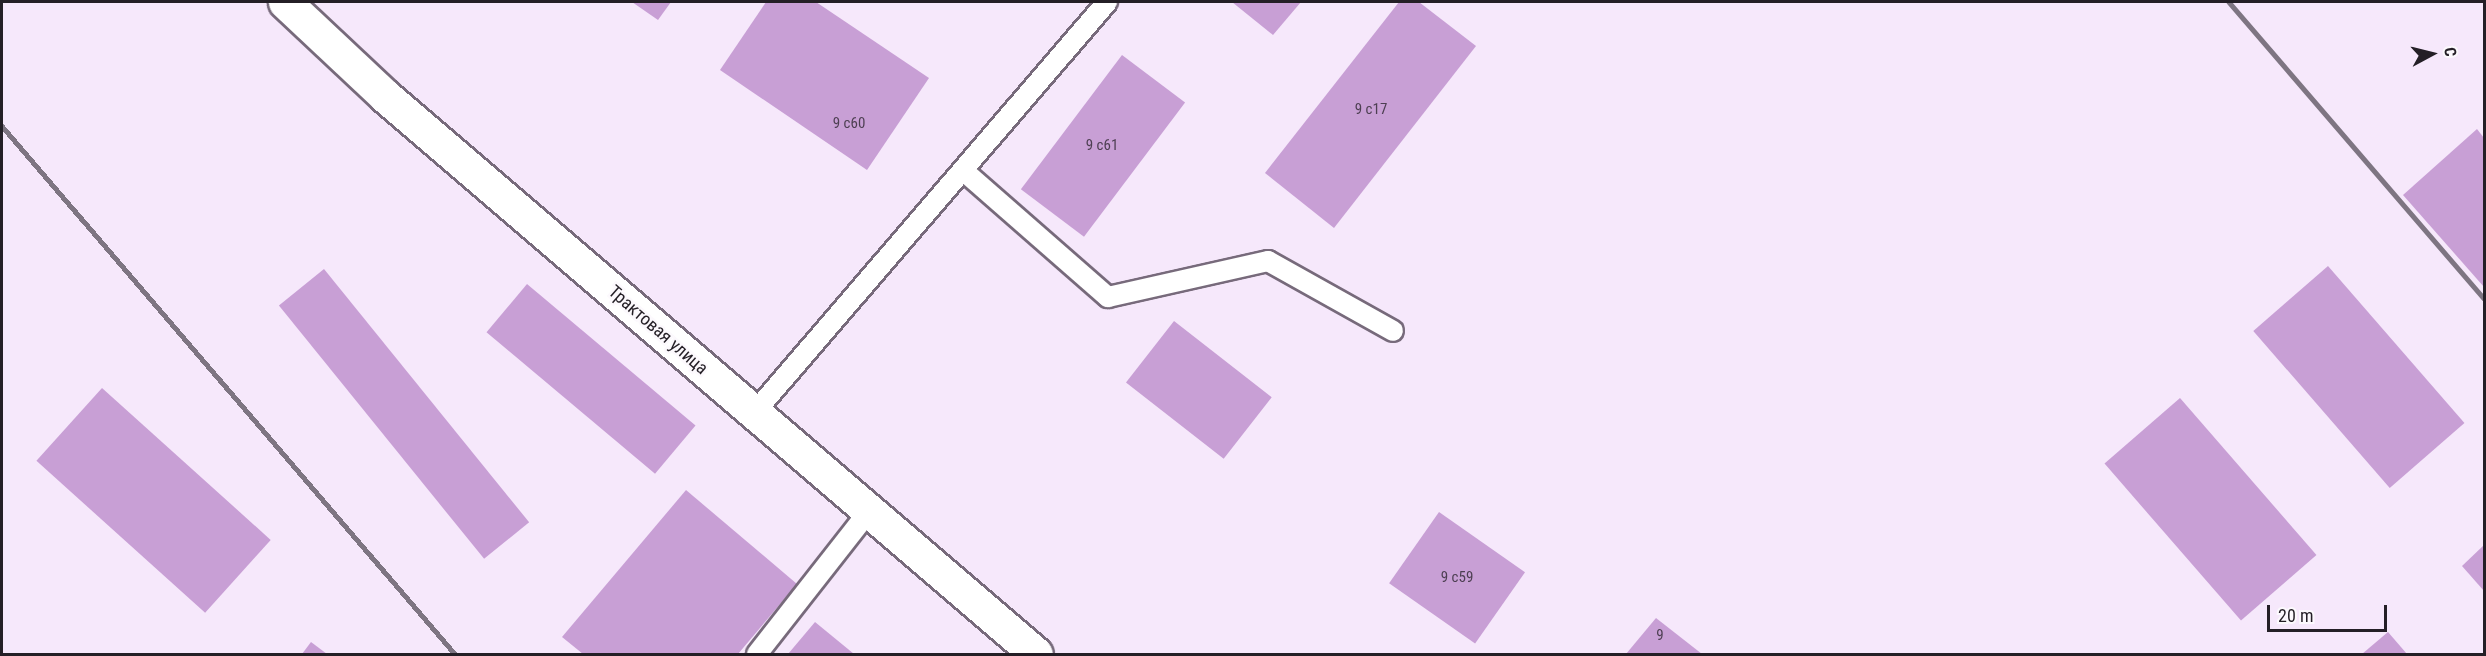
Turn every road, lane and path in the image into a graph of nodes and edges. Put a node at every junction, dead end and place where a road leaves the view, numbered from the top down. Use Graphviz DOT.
graph roads {
  1 [pos="285,2"];
  2 [pos="1107,2"];
  3 [pos="965,172"];
  4 [pos="1393,331"];
  5 [pos="754,413"];
  6 [pos="869,511"];
  7 [pos="757,654"];
  8 [pos="1036,654"];
  1 -- 5 [label="main road, Трактовая улица"];
  2 -- 3 [label="lane"];
  3 -- 4 [label="lane"];
  3 -- 5 [label="lane"];
  5 -- 6 [label="main road, Трактовая улица"];
  6 -- 7 [label="lane"];
  6 -- 8 [label="main road, Трактовая улица"];
}
